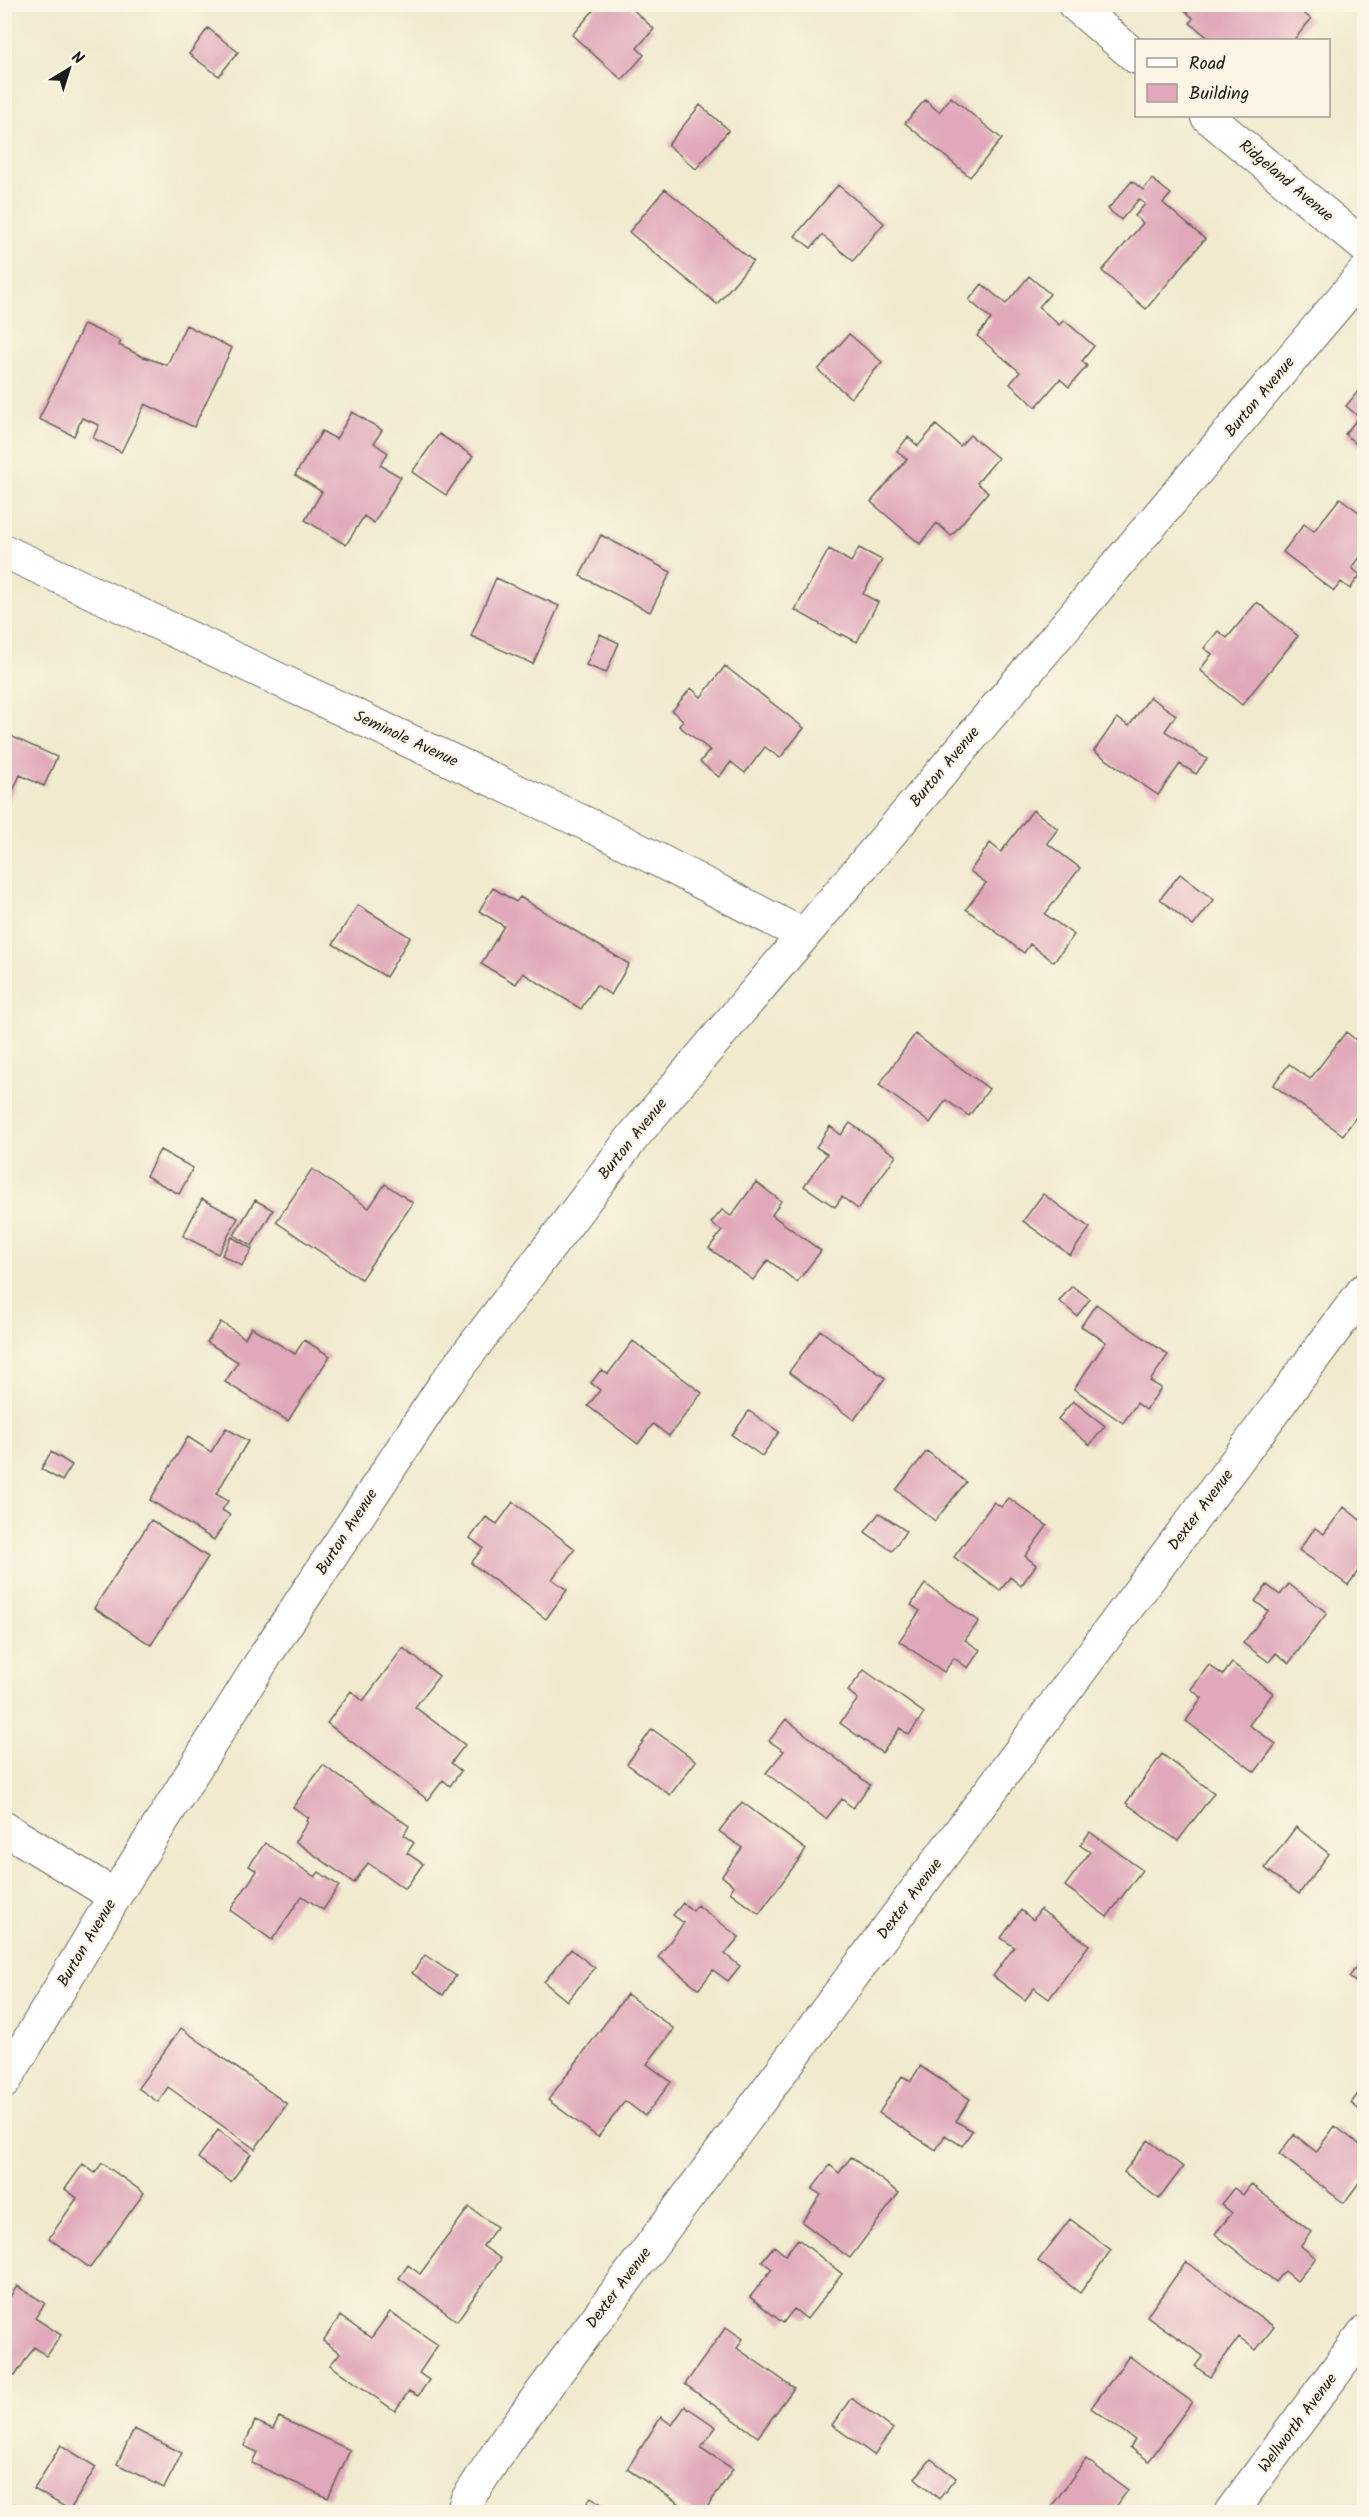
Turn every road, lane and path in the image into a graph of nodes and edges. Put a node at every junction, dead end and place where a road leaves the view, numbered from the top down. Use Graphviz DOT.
graph roads {
  1 [pos="1074,4"];
  2 [pos="1135,55"];
  3 [pos="1208,117"];
  4 [pos="1365,246"];
  5 [pos="1365,273"];
  6 [pos="4,551"];
  7 [pos="803,935"];
  8 [pos="1365,1290"];
  9 [pos="4,1828"];
  10 [pos="115,1896"];
  11 [pos="4,2082"];
  12 [pos="1365,2333"];
  13 [pos="463,2512"];
  14 [pos="1231,2512"];
  1 -- 2 [label="street"];
  3 -- 4 [label="street, Ridgeland Avenue"];
  5 -- 7 [label="street, Burton Avenue"];
  6 -- 7 [label="street, Seminole Avenue"];
  7 -- 10 [label="street, Burton Avenue"];
  8 -- 13 [label="street, Dexter Avenue"];
  9 -- 10 [label="street"];
  10 -- 11 [label="street, Burton Avenue"];
  12 -- 14 [label="street, Wellworth Avenue"];
}
